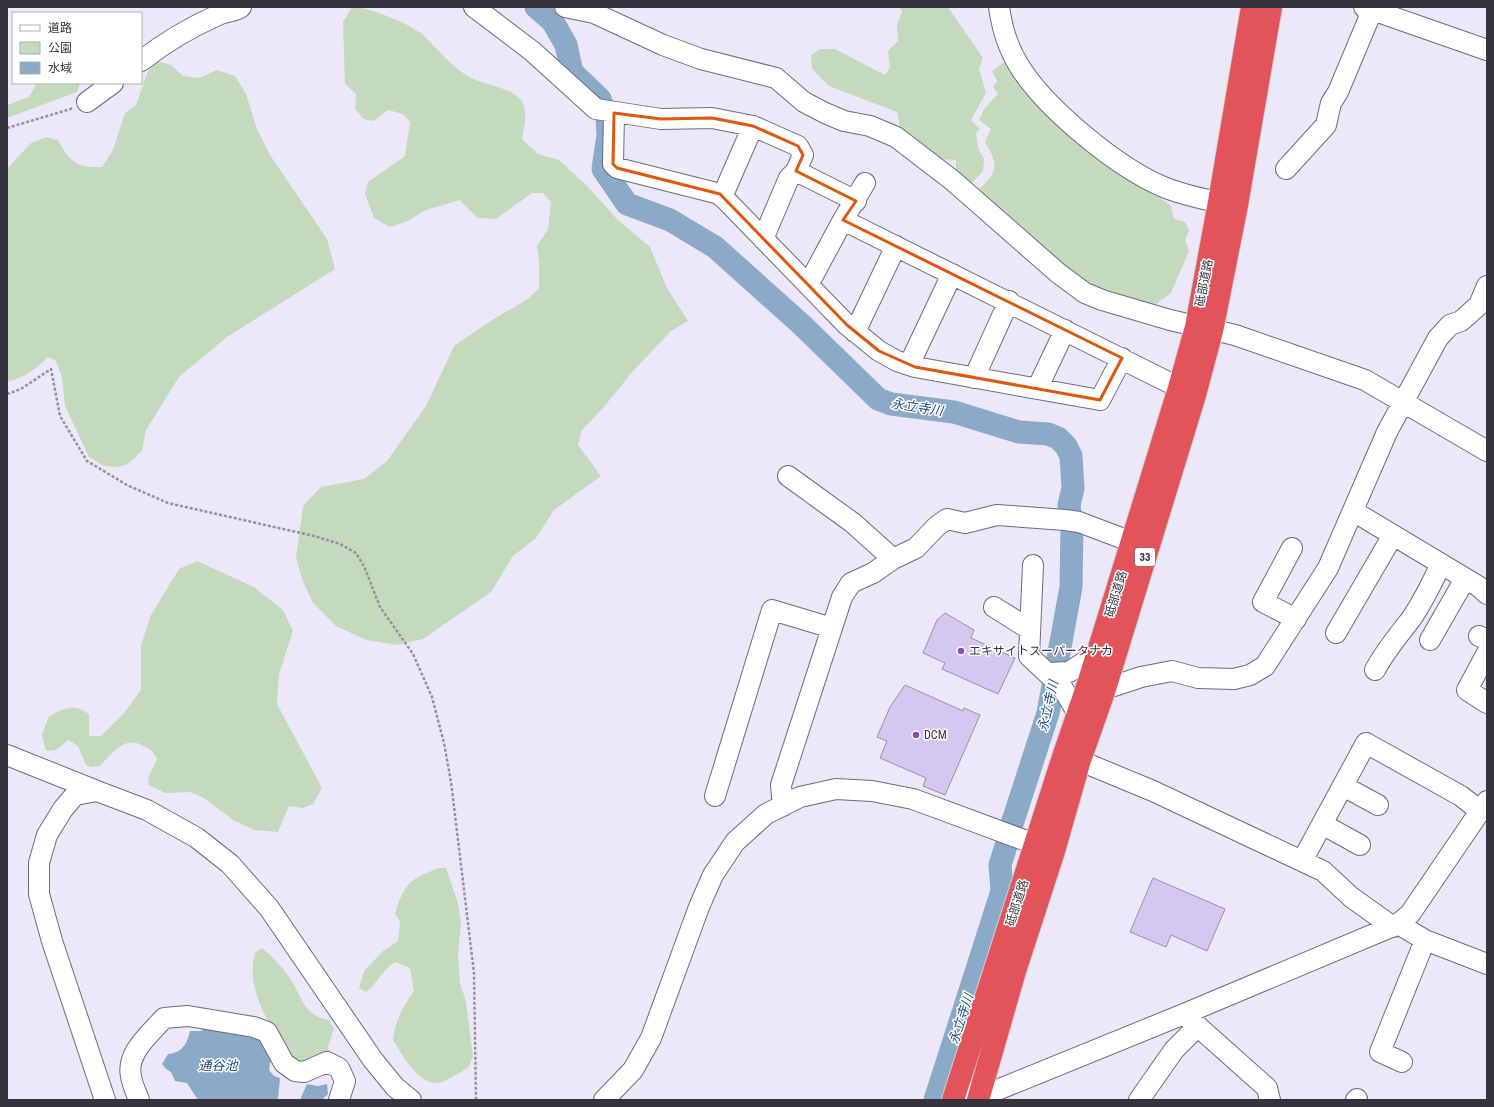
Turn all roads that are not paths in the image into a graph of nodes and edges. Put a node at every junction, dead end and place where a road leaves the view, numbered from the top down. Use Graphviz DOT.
graph roads {
  1 [pos="241,7"];
  2 [pos="474,7"];
  3 [pos="566,7"];
  4 [pos="999,7"];
  5 [pos="1252,7"];
  6 [pos="1271,7"];
  7 [pos="1366,8"];
  8 [pos="1487,50"];
  9 [pos="142,61"];
  10 [pos="112,84"];
  11 [pos="87,102"];
  12 [pos="607,111"];
  13 [pos="753,126"];
  14 [pos="1286,169"];
  15 [pos="796,171"];
  16 [pos="865,183"];
  17 [pos="722,197"];
  18 [pos="856,201"];
  19 [pos="1228,204"];
  20 [pos="843,220"];
  21 [pos="763,239"];
  22 [pos="896,246"];
  23 [pos="952,274"];
  24 [pos="808,285"];
  25 [pos="1487,286"];
  26 [pos="1009,301"];
  27 [pos="1204,329"];
  28 [pos="1065,330"];
  29 [pos="855,332"];
  30 [pos="1122,358"];
  31 [pos="909,365"];
  32 [pos="974,378"];
  33 [pos="1037,389"];
  34 [pos="1187,392"];
  35 [pos="1403,401"];
  36 [pos="1487,451"];
  37 [pos="788,476"];
  38 [pos="1353,511"];
  39 [pos="1393,535"];
  40 [pos="1132,542"];
  41 [pos="1292,548"];
  42 [pos="893,559"];
  43 [pos="1441,564"];
  44 [pos="1033,565"];
  45 [pos="1465,579"];
  46 [pos="1487,594"];
  47 [pos="994,607"];
  48 [pos="1296,619"];
  49 [pos="832,628"];
  50 [pos="1029,629"];
  51 [pos="1336,632"];
  52 [pos="1431,641"];
  53 [pos="1484,643"];
  54 [pos="1097,654"];
  55 [pos="1375,670"];
  56 [pos="1066,679"];
  57 [pos="1097,687"];
  58 [pos="1487,703"];
  59 [pos="1078,714"];
  60 [pos="7,755"];
  61 [pos="1072,757"];
  62 [pos="1343,786"];
  63 [pos="97,791"];
  64 [pos="715,796"];
  65 [pos="1378,805"];
  66 [pos="784,806"];
  67 [pos="1484,806"];
  68 [pos="1322,824"];
  69 [pos="1360,845"];
  70 [pos="1045,848"];
  71 [pos="1302,861"];
  72 [pos="1396,925"];
  73 [pos="1425,940"];
  74 [pos="1487,964"];
  75 [pos="1191,1020"];
  76 [pos="1402,1062"];
  77 [pos="954,1094"];
  78 [pos="979,1098"];
  79 [pos="105,1100"];
  80 [pos="139,1100"];
  81 [pos="339,1100"];
  82 [pos="411,1100"];
  83 [pos="604,1100"];
  84 [pos="1139,1100"];
  85 [pos="1270,1100"];
  1 -- 9 [label="street"];
  2 -- 12 [label="street"];
  3 -- 27 [label="street"];
  4 -- 19 [label="street"];
  5 -- 19 [label="highway, 砥部道路 / 33"];
  6 -- 19 [label="highway, 砥部道路 / 33"];
  7 -- 8 [label="street"];
  7 -- 14 [label="street"];
  10 -- 11 [label="street"];
  12 -- 13 [label="street"];
  12 -- 17 [label="street"];
  13 -- 15 [label="street"];
  13 -- 17 [label="street"];
  15 -- 18 [label="street"];
  15 -- 21 [label="street"];
  16 -- 18 [label="street"];
  17 -- 21 [label="street"];
  18 -- 20 [label="street"];
  19 -- 27 [label="highway, 砥部道路 / 33"];
  20 -- 22 [label="street"];
  20 -- 24 [label="street"];
  21 -- 24 [label="street"];
  22 -- 23 [label="street"];
  22 -- 29 [label="street"];
  23 -- 26 [label="street"];
  23 -- 31 [label="street"];
  24 -- 29 [label="street"];
  25 -- 35 [label="street"];
  26 -- 28 [label="street"];
  26 -- 32 [label="street"];
  27 -- 34 [label="highway, 砥部道路 / 33"];
  27 -- 35 [label="street"];
  28 -- 30 [label="street"];
  28 -- 33 [label="street"];
  29 -- 31 [label="street"];
  30 -- 33 [label="street"];
  30 -- 34 [label="street"];
  31 -- 32 [label="street"];
  32 -- 33 [label="street"];
  34 -- 40 [label="highway, 砥部道路 / 33"];
  34 -- 57 [label="highway, 砥部道路 / 33"];
  35 -- 36 [label="street"];
  35 -- 38 [label="street"];
  37 -- 42 [label="street"];
  38 -- 39 [label="street"];
  38 -- 48 [label="street"];
  39 -- 43 [label="street"];
  39 -- 51 [label="street"];
  40 -- 42 [label="street"];
  40 -- 54 [label="highway, 砥部道路 / 33"];
  41 -- 48 [label="street"];
  42 -- 49 [label="street"];
  43 -- 45 [label="street"];
  43 -- 55 [label="street"];
  44 -- 50 [label="street"];
  45 -- 46 [label="street"];
  45 -- 52 [label="street"];
  47 -- 50 [label="street"];
  48 -- 57 [label="street"];
  49 -- 64 [label="street"];
  49 -- 66 [label="street"];
  50 -- 56 [label="street"];
  53 -- 58 [label="street"];
  54 -- 56 [label="street"];
  54 -- 57 [label="highway, 砥部道路 / 33"];
  56 -- 59 [label="street"];
  57 -- 59 [label="highway, 砥部道路 / 33"];
  57 -- 61 [label="highway, 砥部道路 / 33"];
  59 -- 61 [label="highway, 砥部道路 / 33"];
  60 -- 63 [label="street"];
  61 -- 70 [label="highway, 砥部道路 / 33"];
  61 -- 71 [label="street"];
  62 -- 65 [label="street"];
  62 -- 67 [label="street"];
  62 -- 68 [label="street"];
  63 -- 79 [label="street"];
  63 -- 82 [label="street"];
  66 -- 70 [label="street"];
  66 -- 83 [label="street"];
  67 -- 72 [label="street"];
  68 -- 69 [label="street"];
  68 -- 71 [label="street"];
  70 -- 77 [label="highway, 砥部道路 / 33"];
  70 -- 78 [label="highway, 砥部道路 / 33"];
  71 -- 72 [label="street"];
  72 -- 73 [label="street"];
  72 -- 75 [label="street"];
  73 -- 74 [label="street"];
  73 -- 76 [label="street"];
  75 -- 78 [label="street"];
  75 -- 84 [label="street"];
  75 -- 85 [label="street"];
  77 -- 78 [label="street"];
  80 -- 81 [label="street"];
}
